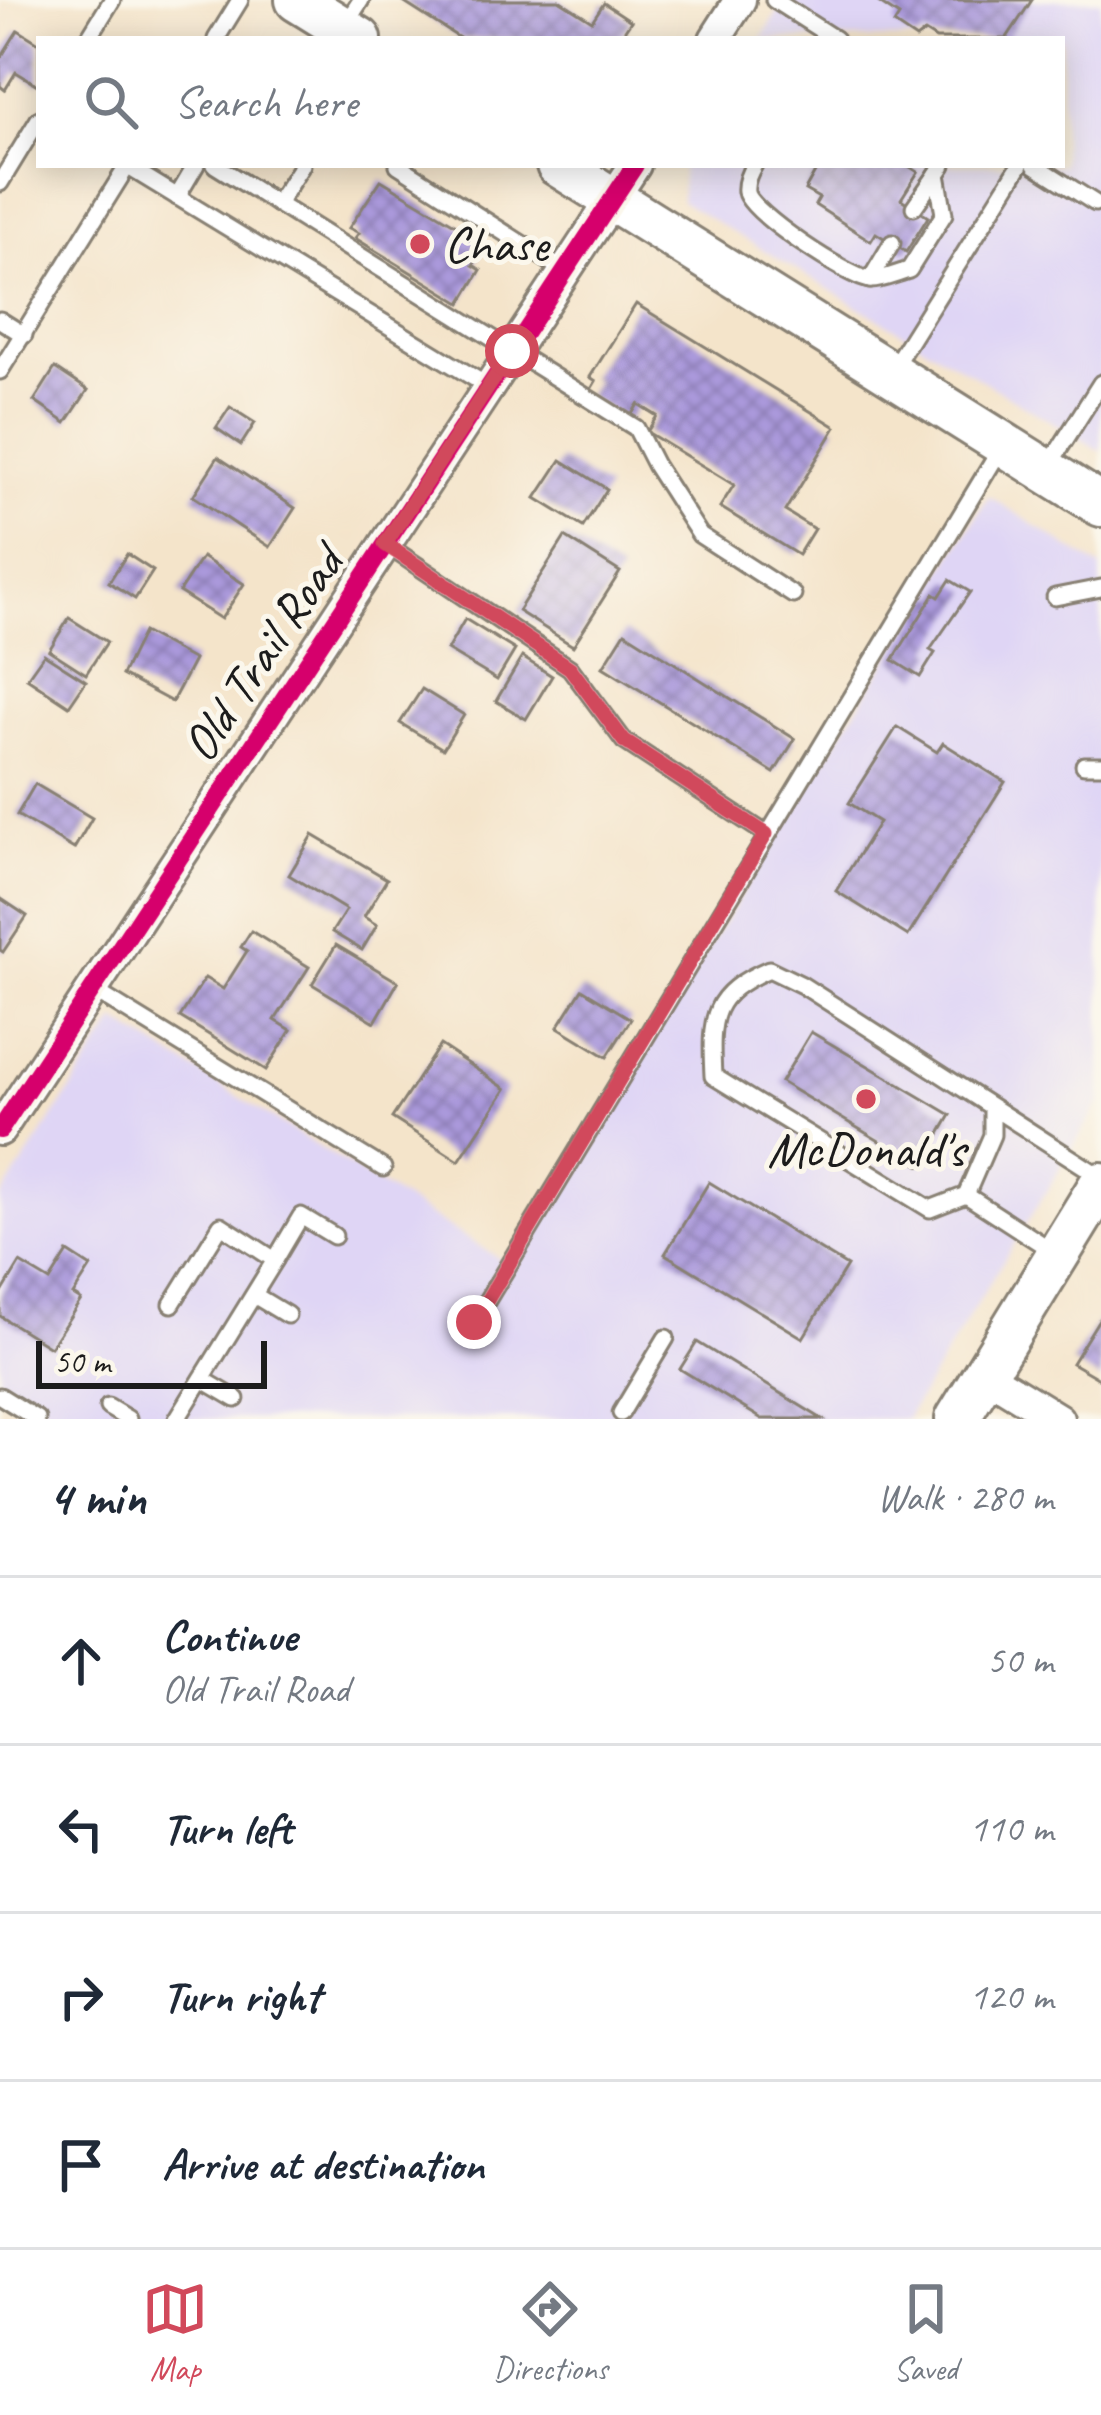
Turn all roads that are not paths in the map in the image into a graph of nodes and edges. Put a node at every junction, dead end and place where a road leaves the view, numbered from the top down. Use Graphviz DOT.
graph roads {
  1 [pos="112,0"];
  2 [pos="240,0"];
  3 [pos="297,0"];
  4 [pos="740,0"];
  5 [pos="774,0"];
  6 [pos="355,22"];
  7 [pos="90,36"];
  8 [pos="218,36"];
  9 [pos="717,36"];
  10 [pos="830,36"];
  11 [pos="36,124"];
  12 [pos="126,168"];
  13 [pos="130,168"];
  14 [pos="194,168"];
  15 [pos="220,168"];
  16 [pos="300,168"];
  17 [pos="403,168"];
  18 [pos="569,168"];
  19 [pos="1018,168"];
  20 [pos="1040,168"];
  21 [pos="940,169"];
  22 [pos="751,170"];
  23 [pos="0,183"];
  24 [pos="624,183"];
  25 [pos="177,197"];
  26 [pos="1095,203"];
  27 [pos="277,204"];
  28 [pos="914,208"];
  29 [pos="892,243"];
  30 [pos="563,270"];
  31 [pos="870,280"];
  32 [pos="0,320"];
  33 [pos="24,334"];
  34 [pos="512,351"];
  35 [pos="0,371"];
  36 [pos="890,373"];
  37 [pos="1101,383"];
  38 [pos="489,387"];
  39 [pos="1004,443"];
  40 [pos="1047,470"];
  41 [pos="1101,505"];
  42 [pos="385,544"];
  43 [pos="1101,587"];
  44 [pos="793,595"];
  45 [pos="1055,597"];
  46 [pos="766,834"];
  47 [pos="90,988"];
  48 [pos="992,1108"];
  49 [pos="0,1130"];
  50 [pos="383,1168"];
  51 [pos="1101,1180"];
  52 [pos="966,1195"];
  53 [pos="334,1236"];
  54 [pos="1058,1255"];
  55 [pos="275,1260"];
  56 [pos="254,1294"];
  57 [pos="172,1304"];
  58 [pos="287,1316"];
  59 [pos="474,1322"];
  60 [pos="666,1338"];
  61 [pos="985,1374"];
  62 [pos="202,1378"];
  63 [pos="0,1396"];
  64 [pos="236,1399"];
  65 [pos="108,1407"];
  66 [pos="621,1413"];
  67 [pos="37,1419"];
  68 [pos="128,1419"];
  69 [pos="177,1419"];
  70 [pos="957,1419"];
  71 [pos="1058,1419"];
  1 -- 7 [label="lane"];
  2 -- 8 [label="lane"];
  3 -- 6 [label="main road"];
  4 -- 9 [label="street"];
  5 -- 10 [label="lane"];
  11 -- 23 [label="lane"];
  12 -- 33 [label="lane"];
  13 -- 25 [label="lane"];
  14 -- 25 [label="lane"];
  15 -- 27 [label="lane"];
  16 -- 27 [label="lane"];
  17 -- 30 [label="lane"];
  18 -- 24 [label="main road"];
  19 -- 36 [label="lane"];
  20 -- 26 [label="lane"];
  21 -- 28 [label="lane"];
  21 -- 31 [label="lane"];
  22 -- 31 [label="lane"];
  24 -- 30 [label="street, Old Trail Road"];
  24 -- 36 [label="main road"];
  25 -- 38 [label="lane"];
  27 -- 34 [label="lane"];
  29 -- 31 [label="lane"];
  30 -- 34 [label="street, Old Trail Road"];
  32 -- 33 [label="lane"];
  33 -- 35 [label="lane"];
  34 -- 38 [label="street, Old Trail Road"];
  34 -- 44 [label="lane"];
  36 -- 39 [label="main road"];
  37 -- 40 [label="lane"];
  38 -- 42 [label="street, Old Trail Road"];
  39 -- 40 [label="main road"];
  39 -- 46 [label="lane"];
  40 -- 41 [label="main road"];
  42 -- 46 [label="lane"];
  42 -- 47 [label="street, Old Trail Road"];
  43 -- 45 [label="lane"];
  46 -- 59 [label="lane"];
  47 -- 49 [label="street, Old Trail Road"];
  47 -- 50 [label="lane"];
  48 -- 51 [label="lane"];
  48 -- 52 [label="lane"];
  48 -- 52 [label="lane"];
  51 -- 54 [label="main road"];
  52 -- 54 [label="lane"];
  53 -- 55 [label="lane"];
  54 -- 61 [label="main road"];
  55 -- 56 [label="lane"];
  55 -- 57 [label="lane"];
  56 -- 58 [label="lane"];
  56 -- 62 [label="lane"];
  60 -- 66 [label="lane"];
  61 -- 70 [label="main road"];
  61 -- 71 [label="street"];
  62 -- 64 [label="lane"];
  62 -- 69 [label="lane"];
  63 -- 67 [label="lane"];
  65 -- 68 [label="lane"];
}
